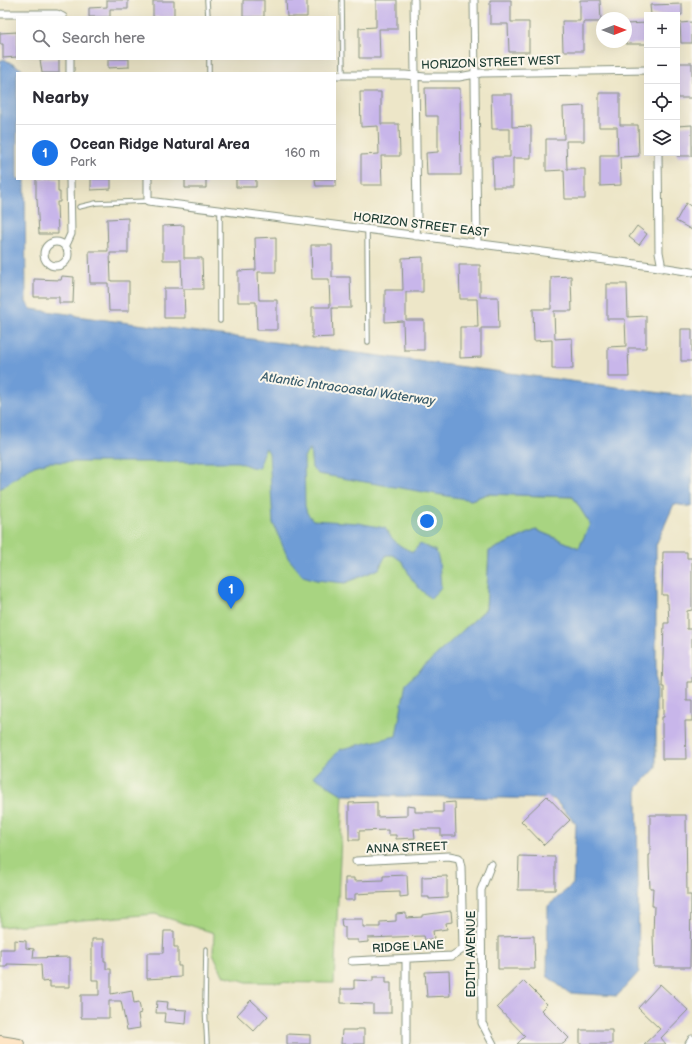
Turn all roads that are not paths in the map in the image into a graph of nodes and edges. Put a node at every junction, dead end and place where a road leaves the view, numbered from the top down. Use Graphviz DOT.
graph roads {
  1 [pos="207,0"];
  2 [pos="342,0"];
  3 [pos="414,0"];
  4 [pos="474,0"];
  5 [pos="0,14"];
  6 [pos="61,16"];
  7 [pos="208,16"];
  8 [pos="70,60"];
  9 [pos="209,60"];
  10 [pos="644,70"];
  11 [pos="70,72"];
  12 [pos="209,72"];
  13 [pos="475,74"];
  14 [pos="336,75"];
  15 [pos="343,75"];
  16 [pos="415,76"];
  17 [pos="658,156"];
  18 [pos="70,180"];
  19 [pos="148,180"];
  20 [pos="148,201"];
  21 [pos="80,207"];
  22 [pos="220,210"];
  23 [pos="367,229"];
  24 [pos="416,236"];
  25 [pos="477,244"];
  26 [pos="65,247"];
  27 [pos="662,268"];
  28 [pos="692,272"];
  29 [pos="220,321"];
  30 [pos="368,342"];
  31 [pos="356,861"];
  32 [pos="491,864"];
  33 [pos="463,949"];
  34 [pos="206,950"];
  35 [pos="406,959"];
  36 [pos="352,961"];
  37 [pos="692,1039"];
  38 [pos="0,1041"];
  39 [pos="491,1043"];
  40 [pos="19,1044"];
  41 [pos="206,1044"];
  42 [pos="406,1044"];
  43 [pos="689,1044"];
  1 -- 7 [label="lane"];
  2 -- 15 [label="lane"];
  3 -- 16 [label="street"];
  4 -- 13 [label="street"];
  5 -- 6 [label="street"];
  8 -- 11 [label="street"];
  9 -- 12 [label="lane"];
  10 -- 13 [label="street, HORIZON STREET WEST"];
  13 -- 16 [label="street, HORIZON STREET WEST"];
  13 -- 25 [label="street"];
  14 -- 15 [label="street, HORIZON STREET WEST"];
  15 -- 16 [label="street, HORIZON STREET WEST"];
  16 -- 24 [label="street"];
  17 -- 27 [label="street"];
  18 -- 26 [label="street"];
  19 -- 20 [label="street"];
  20 -- 21 [label="lane"];
  20 -- 22 [label="street, HORIZON STREET EAST"];
  22 -- 23 [label="street, HORIZON STREET EAST"];
  22 -- 29 [label="lane"];
  23 -- 24 [label="street, HORIZON STREET EAST"];
  23 -- 30 [label="lane"];
  24 -- 25 [label="street, HORIZON STREET EAST"];
  25 -- 27 [label="street, HORIZON STREET EAST"];
  27 -- 28 [label="street, HORIZON STREET EAST"];
  31 -- 33 [label="street, ANNA STREET"];
  32 -- 39 [label="street, EDITH AVENUE"];
  33 -- 35 [label="street, RIDGE LANE"];
  34 -- 41 [label="lane"];
  35 -- 36 [label="street, RIDGE LANE"];
  35 -- 42 [label="street"];
  37 -- 43 [label="street"];
  38 -- 40 [label="main road"];
}
